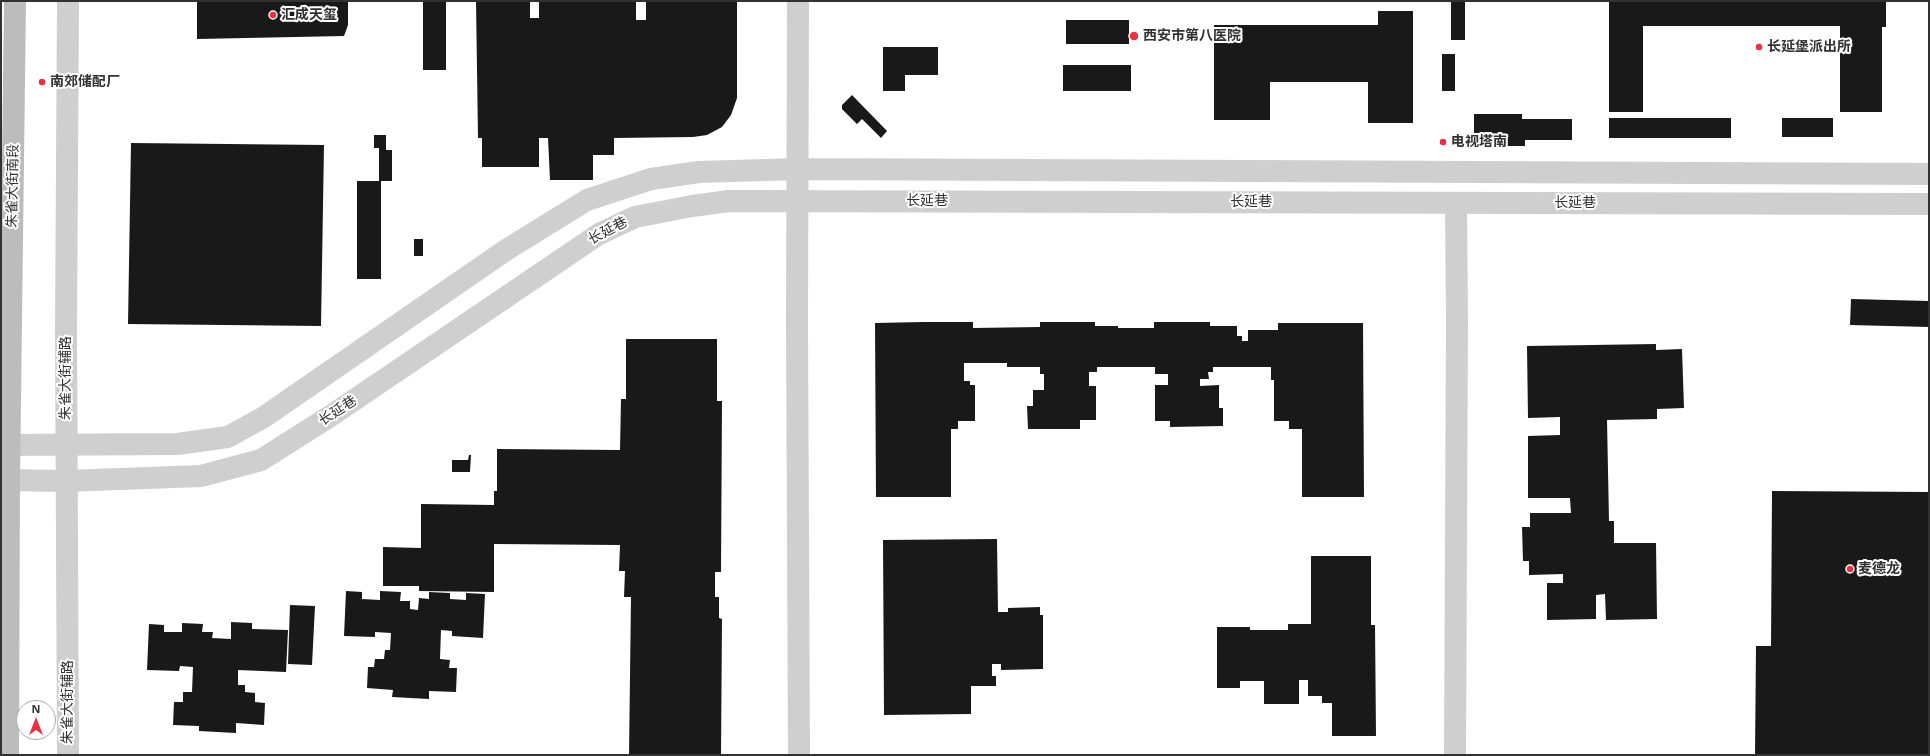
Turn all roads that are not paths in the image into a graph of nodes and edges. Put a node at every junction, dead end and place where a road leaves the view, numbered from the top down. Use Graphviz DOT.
graph roads {
  1 [pos="15,1"];
  2 [pos="68,1"];
  3 [pos="798,1"];
  4 [pos="799,169"];
  5 [pos="1929,174"];
  6 [pos="798,201"];
  7 [pos="1456,203"];
  8 [pos="1929,204"];
  9 [pos="6,445"];
  10 [pos="66,445"];
  11 [pos="5,480"];
  12 [pos="66,481"];
  13 [pos="8,755"];
  14 [pos="68,755"];
  15 [pos="799,755"];
  16 [pos="1455,755"];
  1 -- 9 [label="main road, 朱雀大街南段"];
  2 -- 10 [label="street, 朱雀大街辅路"];
  3 -- 4 [label="street"];
  4 -- 5 [label="street"];
  4 -- 6 [label="street"];
  4 -- 10 [label="street"];
  6 -- 7 [label="street, 长延巷"];
  6 -- 12 [label="street, 长延巷"];
  6 -- 15 [label="street"];
  7 -- 8 [label="street, 长延巷"];
  7 -- 16 [label="street"];
  9 -- 10 [label="street"];
  9 -- 11 [label="main road, 朱雀大街南段"];
  10 -- 12 [label="street, 朱雀大街辅路"];
  11 -- 12 [label="street, 长延巷"];
  11 -- 13 [label="main road, 朱雀大街南段"];
  12 -- 14 [label="street, 朱雀大街辅路"];
}
